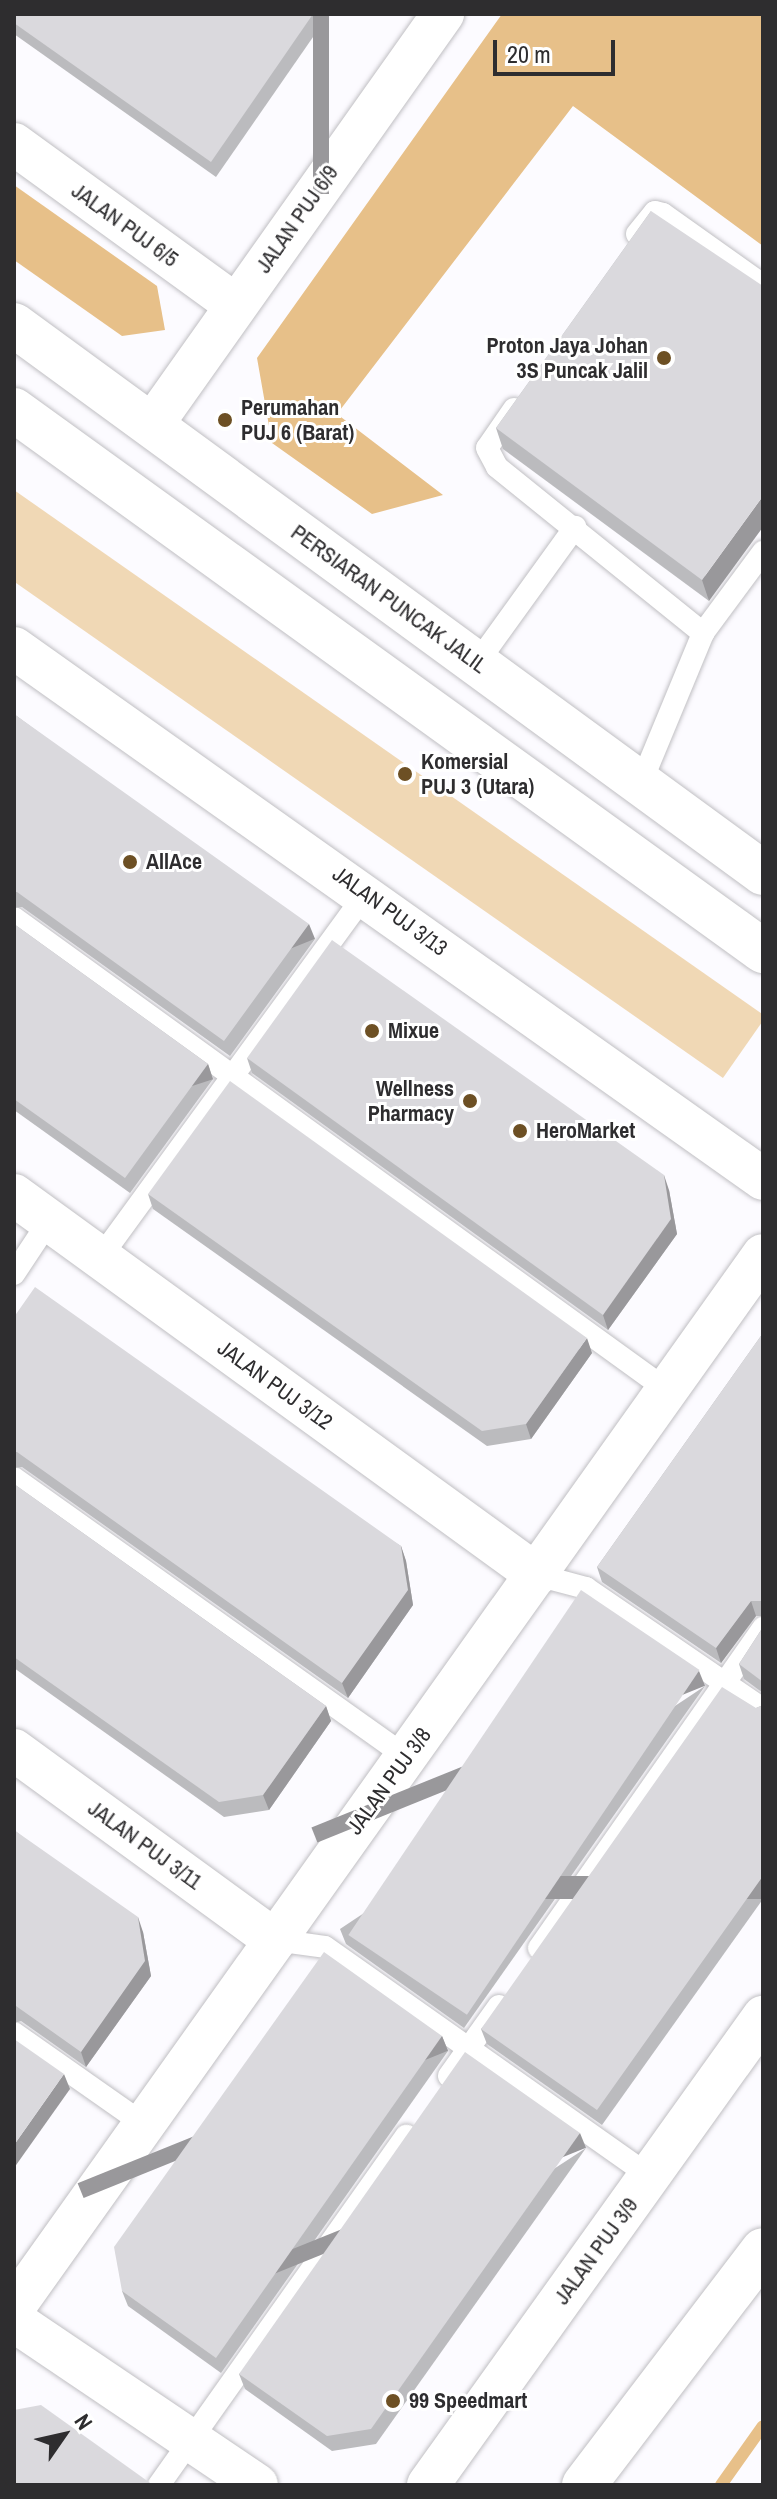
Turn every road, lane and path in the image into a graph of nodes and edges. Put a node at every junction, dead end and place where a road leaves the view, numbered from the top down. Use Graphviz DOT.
graph roads {
  1 [pos="443,14"];
  2 [pos="14,144"];
  3 [pos="621,257"];
  4 [pos="763,285"];
  5 [pos="236,305"];
  6 [pos="14,325"];
  7 [pos="531,385"];
  8 [pos="14,410"];
  9 [pos="152,425"];
  10 [pos="575,527"];
  11 [pos="763,552"];
  12 [pos="703,633"];
  13 [pos="14,648"];
  14 [pos="477,663"];
  15 [pos="641,783"];
  16 [pos="763,873"];
  17 [pos="366,893"];
  18 [pos="14,918"];
  19 [pos="763,951"];
  20 [pos="233,1076"];
  21 [pos="763,1179"];
  22 [pos="14,1195"];
  23 [pos="49,1221"];
  24 [pos="763,1255"];
  25 [pos="100,1258"];
  26 [pos="14,1274"];
  27 [pos="667,1390"];
  28 [pos="14,1478"];
  29 [pos="537,1575"];
  30 [pos="763,1628"];
  31 [pos="724,1682"];
  32 [pos="763,1709"];
  33 [pos="14,1750"];
  34 [pos="406,1757"];
  35 [pos="275,1940"];
  36 [pos="763,2017"];
  37 [pos="14,2033"];
  38 [pos="469,2048"];
  39 [pos="145,2125"];
  40 [pos="650,2176"];
  41 [pos="763,2250"];
  42 [pos="14,2307"];
  43 [pos="14,2321"];
  44 [pos="191,2440"];
  45 [pos="159,2485"];
  46 [pos="257,2485"];
  47 [pos="428,2485"];
  48 [pos="584,2485"];
  1 -- 5 [label="street, JALAN PUJ 6/9"];
  2 -- 5 [label="street, JALAN PUJ 6/5"];
  3 -- 4 [label="lane"];
  5 -- 9 [label="street, JALAN PUJ 6/9"];
  6 -- 9 [label="main road, PERSIARAN PUNCAK JALIL"];
  7 -- 10 [label="lane"];
  8 -- 19 [label="main road"];
  9 -- 14 [label="main road, PERSIARAN PUNCAK JALIL"];
  10 -- 12 [label="lane"];
  10 -- 14 [label="lane"];
  11 -- 12 [label="lane"];
  12 -- 15 [label="lane"];
  13 -- 17 [label="street, JALAN PUJ 3/13"];
  14 -- 15 [label="main road, PERSIARAN PUNCAK JALIL"];
  15 -- 16 [label="main road, PERSIARAN PUNCAK JALIL"];
  17 -- 20 [label="lane"];
  17 -- 21 [label="street, JALAN PUJ 3/13"];
  18 -- 20 [label="lane"];
  20 -- 25 [label="lane"];
  20 -- 27 [label="lane"];
  22 -- 23 [label="street, JALAN PUJ 3/12"];
  23 -- 25 [label="street, JALAN PUJ 3/12"];
  23 -- 26 [label="lane"];
  24 -- 27 [label="street, JALAN PUJ 3/8"];
  25 -- 29 [label="street, JALAN PUJ 3/12"];
  27 -- 29 [label="street, JALAN PUJ 3/8"];
  28 -- 34 [label="lane"];
  29 -- 31 [label="lane"];
  29 -- 34 [label="street, JALAN PUJ 3/8"];
  30 -- 31 [label="lane"];
  31 -- 32 [label="lane"];
  31 -- 38 [label="lane"];
  33 -- 35 [label="street, JALAN PUJ 3/11"];
  34 -- 35 [label="street, JALAN PUJ 3/8"];
  35 -- 38 [label="lane"];
  35 -- 39 [label="street, JALAN PUJ 3/8"];
  36 -- 40 [label="street, JALAN PUJ 3/9"];
  37 -- 39 [label="lane"];
  38 -- 40 [label="lane"];
  38 -- 44 [label="lane"];
  39 -- 42 [label="street, JALAN PUJ 3/8"];
  40 -- 47 [label="street, JALAN PUJ 3/9"];
  41 -- 48 [label="main road"];
  43 -- 44 [label="street"];
  44 -- 45 [label="lane"];
  44 -- 46 [label="street"];
}
